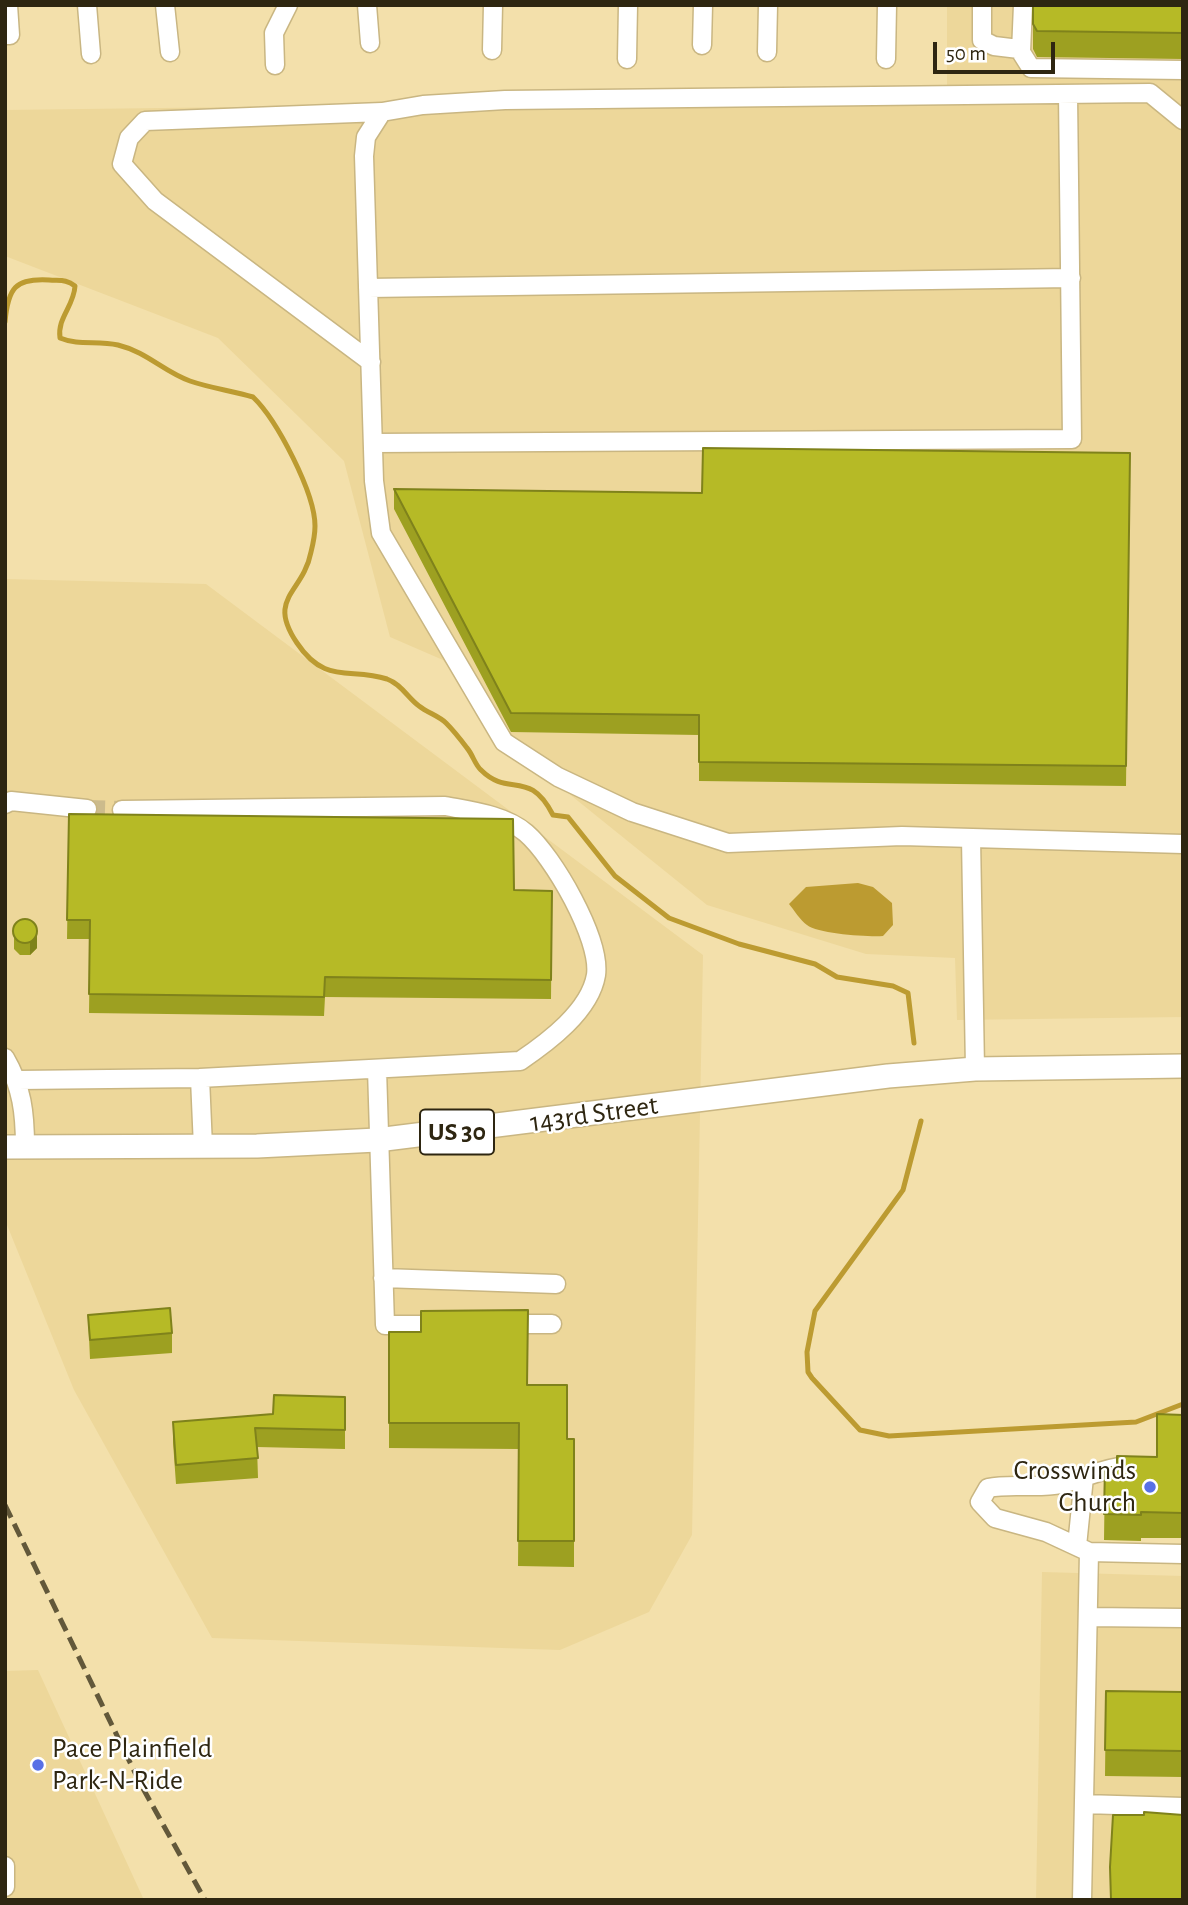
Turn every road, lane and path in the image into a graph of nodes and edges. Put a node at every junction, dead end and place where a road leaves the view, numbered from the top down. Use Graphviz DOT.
graph roads {
  1 [pos="8,5"];
  2 [pos="87,5"];
  3 [pos="165,5"];
  4 [pos="288,5"];
  5 [pos="367,5"];
  6 [pos="493,5"];
  7 [pos="628,5"];
  8 [pos="703,5"];
  9 [pos="768,5"];
  10 [pos="887,5"];
  11 [pos="982,5"];
  12 [pos="1023,5"];
  13 [pos="5,35"];
  14 [pos="370,43"];
  15 [pos="702,45"];
  16 [pos="492,50"];
  17 [pos="170,52"];
  18 [pos="767,52"];
  19 [pos="1021,52"];
  20 [pos="92,54"];
  21 [pos="886,59"];
  22 [pos="627,60"];
  23 [pos="275,65"];
  24 [pos="1183,69"];
  25 [pos="1069,94"];
  26 [pos="382,112"];
  27 [pos="1183,120"];
  28 [pos="1071,278"];
  29 [pos="368,288"];
  30 [pos="371,362"];
  31 [pos="375,443"];
  32 [pos="5,804"];
  33 [pos="87,809"];
  34 [pos="122,810"];
  35 [pos="971,838"];
  36 [pos="1183,844"];
  37 [pos="5,1058"];
  38 [pos="1183,1066"];
  39 [pos="377,1069"];
  40 [pos="975,1069"];
  41 [pos="200,1078"];
  42 [pos="18,1080"];
  43 [pos="377,1140"];
  44 [pos="15,1147"];
  45 [pos="203,1147"];
  46 [pos="383,1278"];
  47 [pos="556,1284"];
  48 [pos="552,1324"];
  49 [pos="1132,1466"];
  50 [pos="1084,1477"];
  51 [pos="1083,1549"];
  52 [pos="1183,1554"];
  53 [pos="1088,1618"];
  54 [pos="1183,1618"];
  55 [pos="1084,1804"];
  56 [pos="1183,1807"];
  57 [pos="5,1866"];
  58 [pos="5,1887"];
  59 [pos="1082,1900"];
  1 -- 13 [label="lane"];
  2 -- 20 [label="lane"];
  3 -- 17 [label="lane"];
  4 -- 23 [label="lane"];
  5 -- 14 [label="lane"];
  6 -- 16 [label="lane"];
  7 -- 22 [label="lane"];
  8 -- 15 [label="lane"];
  9 -- 18 [label="lane"];
  10 -- 21 [label="lane"];
  11 -- 19 [label="lane"];
  12 -- 19 [label="lane"];
  19 -- 24 [label="lane"];
  25 -- 26 [label="lane"];
  25 -- 27 [label="lane"];
  25 -- 28 [label="lane"];
  26 -- 29 [label="lane"];
  26 -- 30 [label="lane"];
  28 -- 29 [label="lane"];
  28 -- 31 [label="lane"];
  29 -- 30 [label="lane"];
  30 -- 31 [label="lane"];
  31 -- 35 [label="lane"];
  32 -- 33 [label="lane"];
  34 -- 39 [label="lane"];
  35 -- 36 [label="lane"];
  35 -- 40 [label="lane"];
  37 -- 42 [label="lane"];
  38 -- 40 [label="main road, 143rd Street / US 30"];
  39 -- 41 [label="lane"];
  39 -- 43 [label="lane"];
  40 -- 43 [label="main road, 143rd Street / US 30"];
  41 -- 42 [label="lane"];
  41 -- 45 [label="lane"];
  42 -- 44 [label="lane"];
  43 -- 45 [label="main road, 143rd Street / US 30"];
  43 -- 46 [label="lane"];
  44 -- 45 [label="main road, 143rd Street / US 30"];
  46 -- 47 [label="lane"];
  46 -- 48 [label="lane"];
  49 -- 50 [label="lane"];
  50 -- 51 [label="lane"];
  50 -- 51 [label="lane"];
  51 -- 52 [label="lane"];
  51 -- 53 [label="lane"];
  53 -- 54 [label="lane"];
  53 -- 55 [label="lane"];
  55 -- 56 [label="lane"];
  55 -- 59 [label="lane"];
  57 -- 58 [label="lane"];
}
